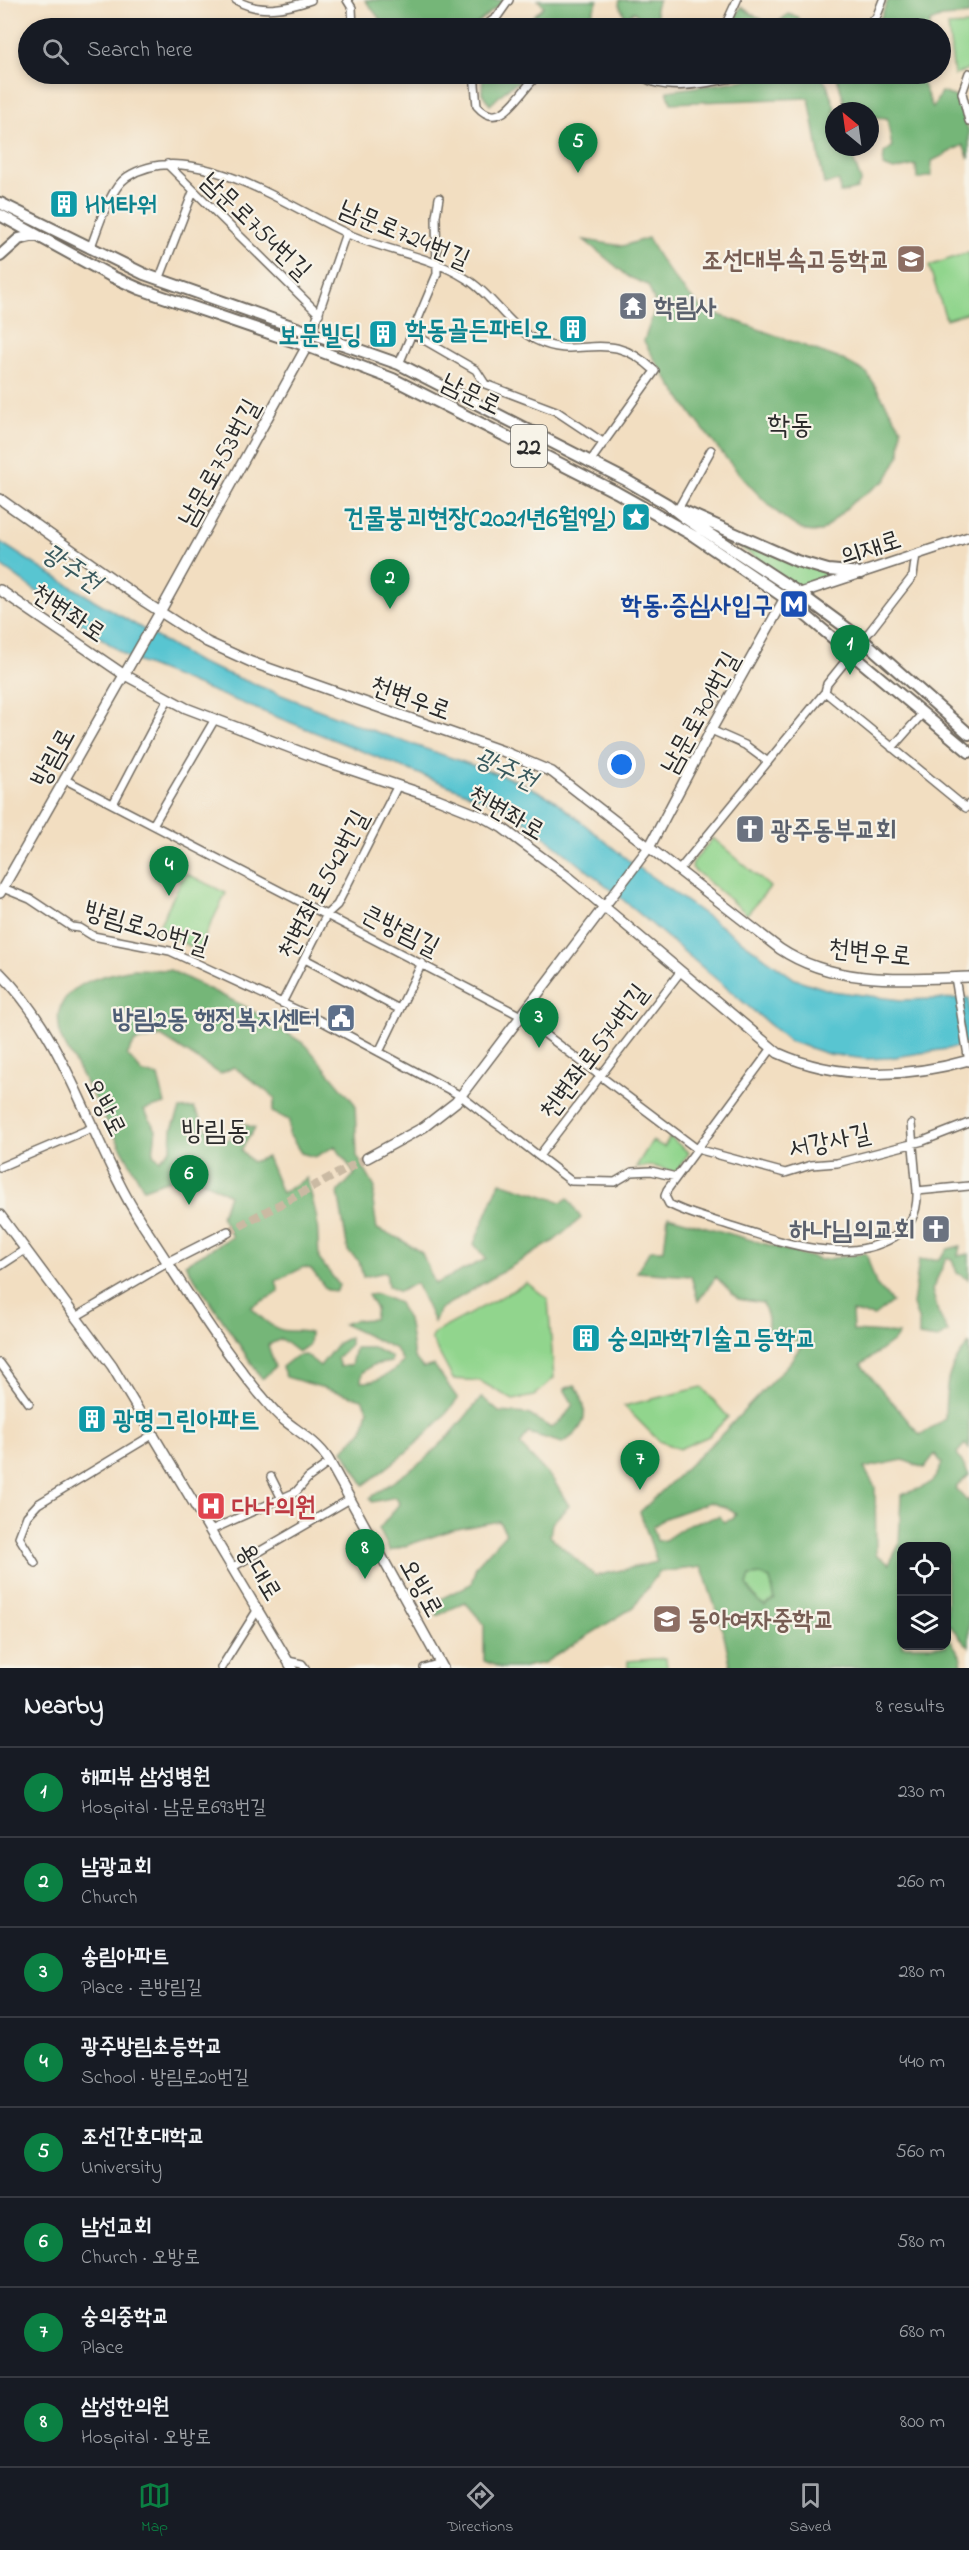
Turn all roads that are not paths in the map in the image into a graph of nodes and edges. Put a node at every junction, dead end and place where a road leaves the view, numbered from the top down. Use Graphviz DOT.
graph roads {
  1 [pos="236,0"];
  2 [pos="311,0"];
  3 [pos="347,0"];
  4 [pos="509,0"];
  5 [pos="737,0"];
  6 [pos="883,0"];
  7 [pos="352,18"];
  8 [pos="496,18"];
  9 [pos="729,18"];
  10 [pos="876,18"];
  11 [pos="969,73"];
  12 [pos="475,84"];
  13 [pos="528,84"];
  14 [pos="660,84"];
  15 [pos="676,84"];
  16 [pos="969,121"];
  17 [pos="167,164"];
  18 [pos="193,192"];
  19 [pos="440,198"];
  20 [pos="0,203"];
  21 [pos="0,215"];
  22 [pos="346,233"];
  23 [pos="34,234"];
  24 [pos="90,249"];
  25 [pos="0,256"];
  26 [pos="438,265"];
  27 [pos="159,280"];
  28 [pos="319,314"];
  29 [pos="312,332"];
  30 [pos="412,333"];
  31 [pos="307,346"];
  32 [pos="399,364"];
  33 [pos="604,442"];
  34 [pos="711,450"];
  35 [pos="587,462"];
  36 [pos="566,465"];
  37 [pos="0,499"];
  38 [pos="667,504"];
  39 [pos="678,509"];
  40 [pos="969,537"];
  41 [pos="916,554"];
  42 [pos="861,573"];
  43 [pos="0,590"];
  44 [pos="799,593"];
  45 [pos="785,598"];
  46 [pos="160,612"];
  47 [pos="863,640"];
  48 [pos="852,653"];
  49 [pos="123,674"];
  50 [pos="825,692"];
  51 [pos="168,699"];
  52 [pos="923,713"];
  53 [pos="214,719"];
  54 [pos="711,730"];
  55 [pos="969,734"];
  56 [pos="892,748"];
  57 [pos="969,752"];
  58 [pos="768,762"];
  59 [pos="64,779"];
  60 [pos="398,785"];
  61 [pos="113,804"];
  62 [pos="968,808"];
  63 [pos="153,825"];
  64 [pos="650,846"];
  65 [pos="680,869"];
  66 [pos="1,890"];
  67 [pos="605,907"];
  68 [pos="327,914"];
  69 [pos="304,959"];
  70 [pos="422,963"];
  71 [pos="681,971"];
  72 [pos="0,973"];
  73 [pos="969,976"];
  74 [pos="955,977"];
  75 [pos="282,1003"];
  76 [pos="399,1009"];
  77 [pos="521,1016"];
  78 [pos="772,1048"];
  79 [pos="379,1052"];
  80 [pos="968,1059"];
  81 [pos="600,1077"];
  82 [pos="461,1095"];
  83 [pos="969,1123"];
  84 [pos="911,1124"];
  85 [pos="94,1127"];
  86 [pos="911,1144"];
  87 [pos="697,1149"];
  88 [pos="539,1156"];
  89 [pos="367,1158"];
  90 [pos="0,1167"];
  91 [pos="676,1177"];
  92 [pos="969,1186"];
  93 [pos="916,1191"];
  94 [pos="0,1215"];
  95 [pos="228,1232"];
  96 [pos="26,1249"];
  97 [pos="169,1262"];
  98 [pos="0,1266"];
  99 [pos="77,1316"];
  100 [pos="0,1363"];
  101 [pos="29,1403"];
  102 [pos="154,1434"];
  103 [pos="330,1462"];
  104 [pos="271,1477"];
  105 [pos="282,1499"];
  106 [pos="350,1499"];
  107 [pos="211,1530"];
  108 [pos="35,1563"];
  109 [pos="233,1567"];
  110 [pos="258,1609"];
  111 [pos="290,1665"];
  112 [pos="442,1666"];
  113 [pos="221,1668"];
  114 [pos="305,1668"];
  115 [pos="424,1668"];
  1 -- 2 [label="street"];
  3 -- 7 [label="street"];
  4 -- 8 [label="street"];
  5 -- 9 [label="street"];
  6 -- 10 [label="street"];
  11 -- 16 [label="street"];
  12 -- 13 [label="street"];
  14 -- 15 [label="street"];
  17 -- 18 [label="street, 남문로754번길"];
  17 -- 22 [label="street, 남문로724번길"];
  17 -- 24 [label="street, 남문로724번길"];
  18 -- 27 [label="street"];
  18 -- 28 [label="street, 남문로754번길"];
  19 -- 26 [label="street"];
  20 -- 24 [label="main road, 남문로 / 22"];
  21 -- 23 [label="main road, 남문로 / 22"];
  22 -- 26 [label="street, 남문로724번길"];
  22 -- 28 [label="street, 남문로754번길"];
  23 -- 25 [label="main road"];
  23 -- 31 [label="main road, 남문로 / 22"];
  24 -- 27 [label="main road, 남문로 / 22"];
  26 -- 30 [label="street"];
  26 -- 33 [label="street, 남문로724번길"];
  27 -- 29 [label="main road, 남문로 / 22"];
  28 -- 29 [label="street, 남문로754번길"];
  29 -- 31 [label="street, 남문로753번길"];
  29 -- 32 [label="main road, 남문로 / 22"];
  30 -- 32 [label="street"];
  30 -- 33 [label="street"];
  31 -- 36 [label="main road, 남문로 / 22"];
  31 -- 46 [label="street, 남문로753번길"];
  32 -- 35 [label="main road, 남문로 / 22"];
  33 -- 35 [label="street, 남문로724번길"];
  34 -- 39 [label="street"];
  35 -- 36 [label="main road"];
  35 -- 38 [label="main road, 남문로 / 22"];
  36 -- 45 [label="main road, 남문로 / 22"];
  37 -- 46 [label="street, 천변우로"];
  38 -- 39 [label="main road"];
  38 -- 44 [label="main road, 남문로 / 22"];
  39 -- 42 [label="main road"];
  40 -- 41 [label="street, 의재로"];
  41 -- 42 [label="street, 의재로"];
  41 -- 47 [label="street"];
  42 -- 44 [label="street, 의재로"];
  43 -- 49 [label="street, 천변좌로"];
  44 -- 45 [label="street, 의재로"];
  44 -- 47 [label="main road, 남문로 / 22"];
  45 -- 48 [label="main road, 남문로 / 22"];
  45 -- 54 [label="street, 남문로701번길"];
  46 -- 49 [label="street, 남문로753번길"];
  46 -- 64 [label="street, 천변우로"];
  47 -- 55 [label="main road, 남문로 / 22"];
  48 -- 50 [label="street"];
  48 -- 52 [label="main road, 남문로 / 22"];
  49 -- 51 [label="street, 천변좌로"];
  49 -- 59 [label="street, 방림로"];
  50 -- 56 [label="street"];
  50 -- 58 [label="street"];
  51 -- 53 [label="street, 천변좌로"];
  51 -- 61 [label="street"];
  52 -- 56 [label="street"];
  52 -- 57 [label="main road, 남문로 / 22"];
  53 -- 60 [label="street, 천변좌로"];
  53 -- 63 [label="street"];
  54 -- 58 [label="street"];
  54 -- 64 [label="street, 남문로701번길"];
  56 -- 62 [label="street"];
  58 -- 65 [label="street"];
  59 -- 61 [label="street, 큰방림길"];
  59 -- 66 [label="street, 방림로"];
  60 -- 67 [label="street, 천변좌로"];
  60 -- 68 [label="street, 천변좌로542번길"];
  61 -- 63 [label="street, 큰방림길"];
  63 -- 68 [label="street, 큰방림길"];
  64 -- 65 [label="street, 천변우로"];
  64 -- 67 [label="street, 남문로701번길"];
  65 -- 74 [label="street, 천변우로"];
  66 -- 75 [label="street, 방림로20번길"];
  67 -- 71 [label="street, 천변좌로"];
  67 -- 77 [label="street, 남문로701번길"];
  68 -- 69 [label="street, 천변좌로542번길"];
  68 -- 70 [label="street, 큰방림길"];
  69 -- 75 [label="street, 천변좌로542번길"];
  69 -- 76 [label="street"];
  70 -- 76 [label="street"];
  70 -- 77 [label="street, 큰방림길"];
  71 -- 78 [label="street, 천변좌로"];
  71 -- 81 [label="street, 천변좌로574번길"];
  72 -- 85 [label="street, 오방로"];
  73 -- 74 [label="street, 천변우로"];
  74 -- 80 [label="street"];
  75 -- 79 [label="street, 방림로20번길"];
  76 -- 79 [label="street"];
  77 -- 81 [label="street, 큰방림길"];
  77 -- 82 [label="street, 남문로701번길"];
  78 -- 80 [label="street, 천변좌로"];
  78 -- 87 [label="street"];
  79 -- 82 [label="street, 방림로20번길"];
  81 -- 87 [label="street, 큰방림길"];
  81 -- 88 [label="street, 천변좌로574번길"];
  82 -- 88 [label="street, 방림로20번길"];
  82 -- 89 [label="street, 남문로701번길"];
  83 -- 86 [label="street, 서강사길"];
  84 -- 86 [label="street"];
  85 -- 90 [label="street"];
  85 -- 97 [label="street, 오방로"];
  86 -- 87 [label="street, 서강사길"];
  86 -- 93 [label="street"];
  87 -- 91 [label="street"];
  88 -- 91 [label="street, 방림로20번길"];
  91 -- 93 [label="street"];
  92 -- 93 [label="street"];
  94 -- 96 [label="street, 용대로"];
  95 -- 97 [label="street"];
  96 -- 98 [label="street"];
  96 -- 99 [label="street, 용대로"];
  97 -- 99 [label="street"];
  97 -- 103 [label="street, 오방로"];
  99 -- 102 [label="street, 용대로"];
  100 -- 101 [label="street"];
  102 -- 107 [label="street, 용대로"];
  102 -- 108 [label="street"];
  103 -- 105 [label="street"];
  103 -- 106 [label="street, 오방로"];
  104 -- 105 [label="street"];
  105 -- 107 [label="street"];
  106 -- 109 [label="street"];
  106 -- 112 [label="street, 오방로"];
  107 -- 109 [label="street, 용대로"];
  109 -- 110 [label="street, 용대로"];
  110 -- 111 [label="street, 용대로"];
  110 -- 113 [label="street"];
  111 -- 114 [label="street"];
  112 -- 115 [label="street, 오방로"];
}
